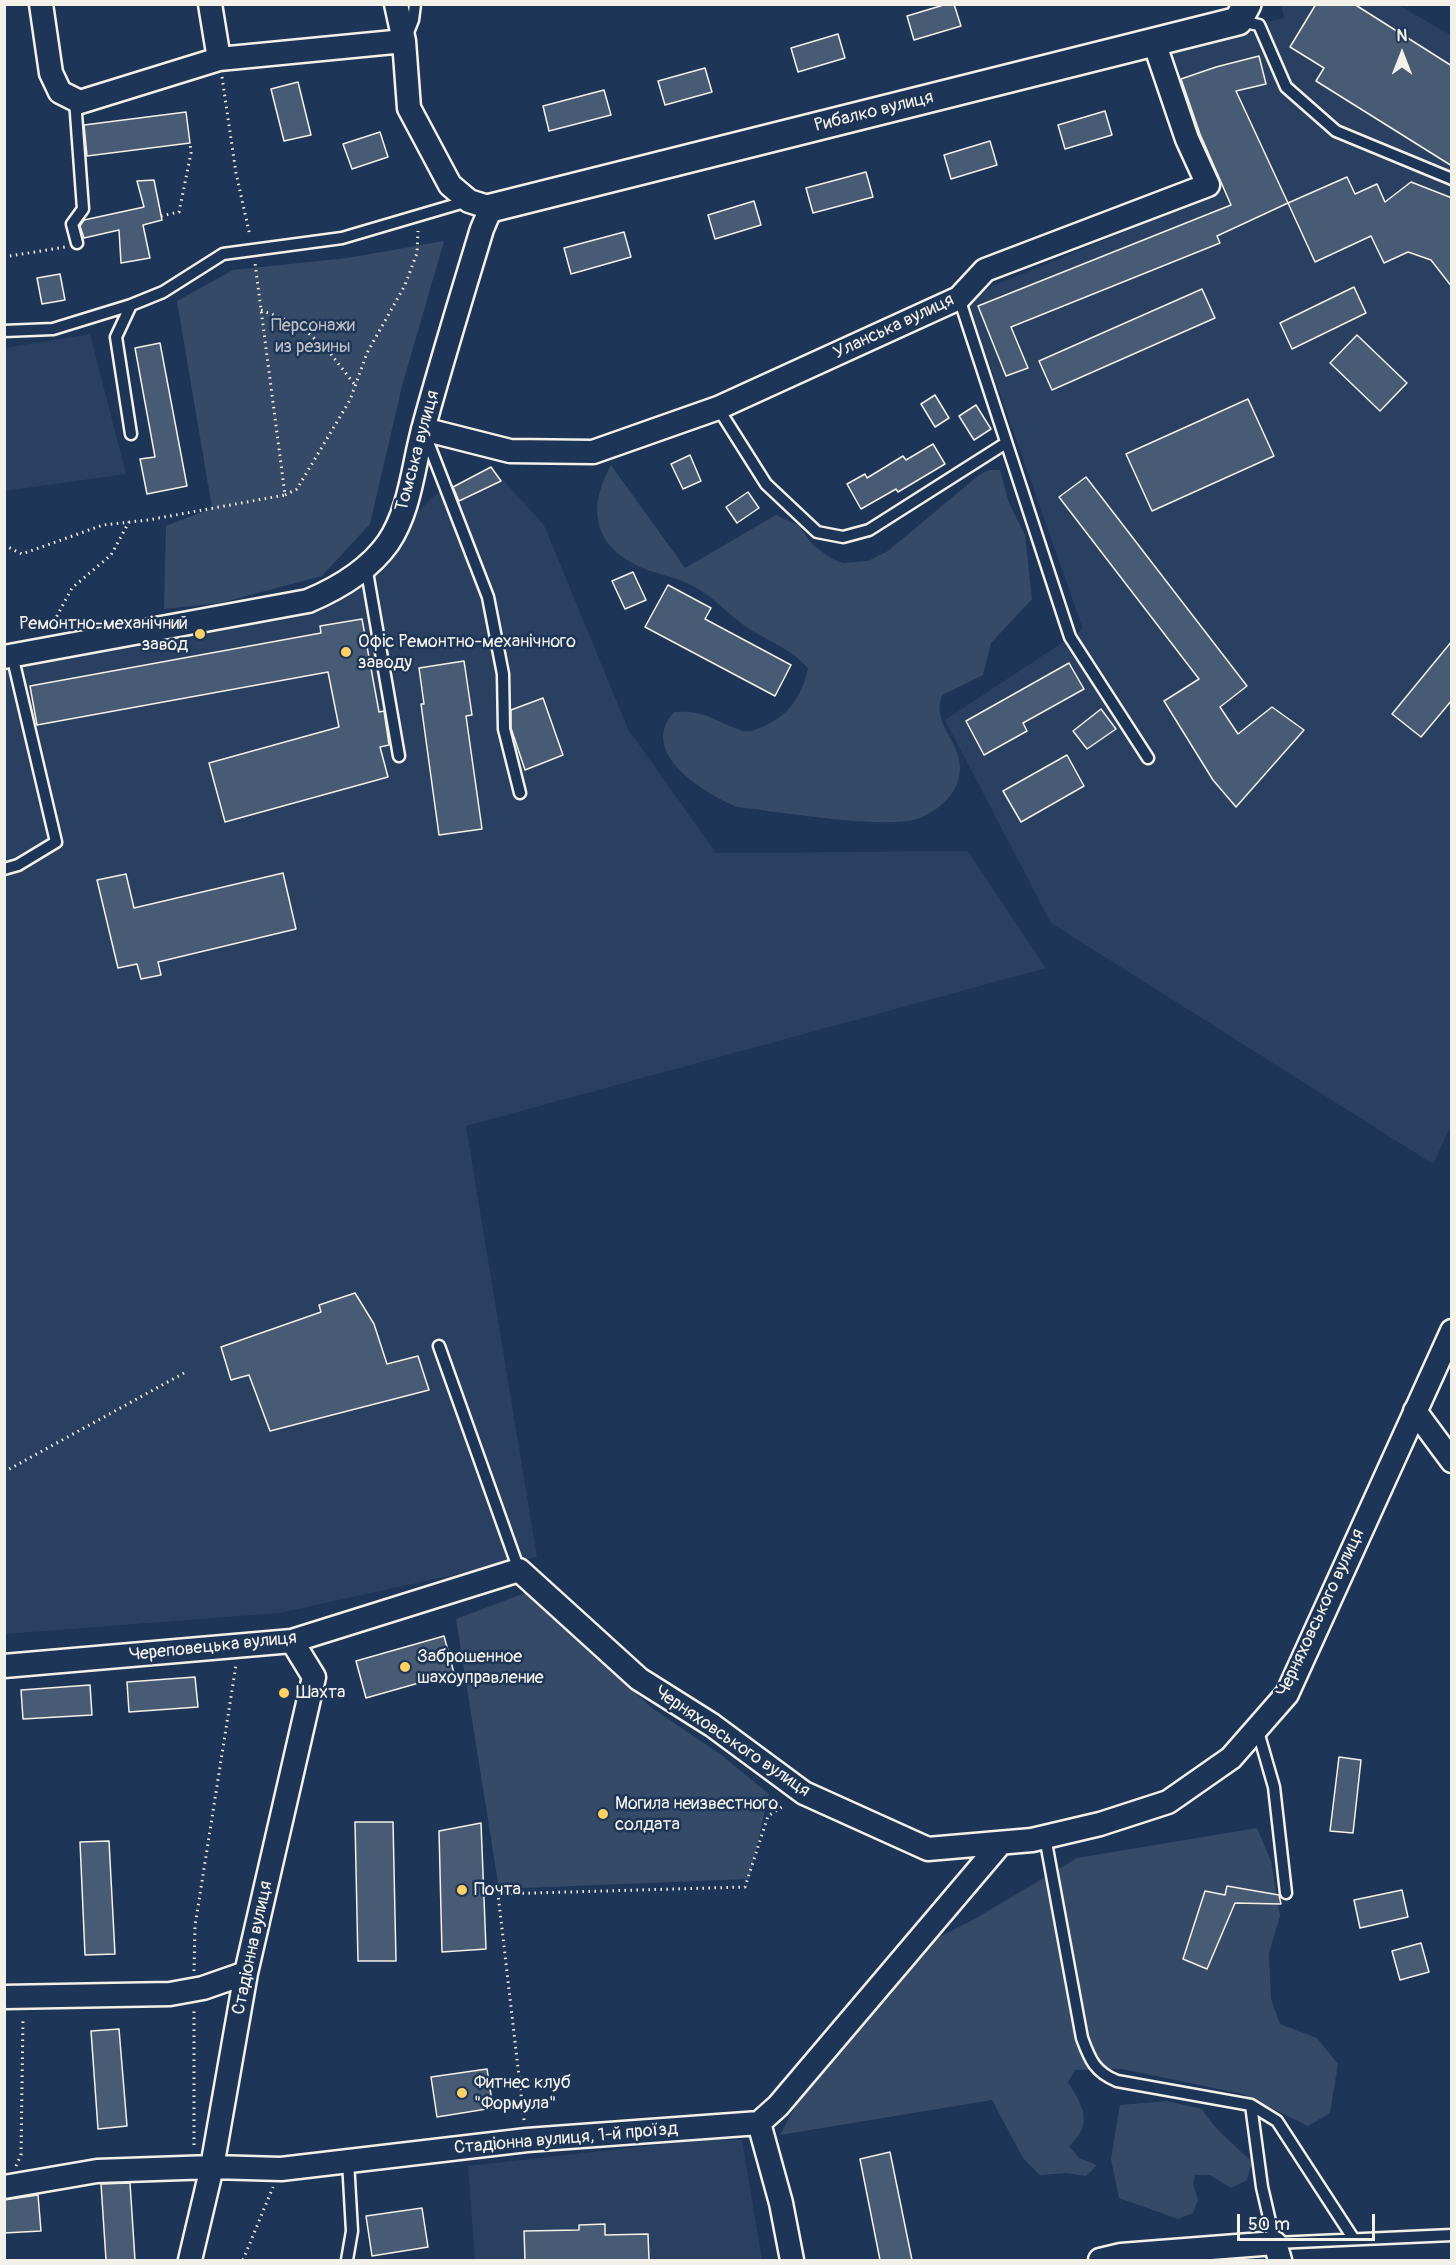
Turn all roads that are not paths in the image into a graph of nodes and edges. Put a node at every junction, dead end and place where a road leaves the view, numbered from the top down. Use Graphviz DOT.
graph roads {
  1 [pos="41,4"];
  2 [pos="210,4"];
  3 [pos="396,4"];
  4 [pos="415,4"];
  5 [pos="1242,13"];
  6 [pos="404,40"];
  7 [pos="1154,42"];
  8 [pos="219,59"];
  9 [pos="75,99"];
  10 [pos="1452,179"];
  11 [pos="480,205"];
  12 [pos="77,243"];
  13 [pos="959,298"];
  14 [pos="131,305"];
  15 [pos="4,331"];
  16 [pos="718,408"];
  17 [pos="423,429"];
  18 [pos="131,434"];
  19 [pos="1006,443"];
  20 [pos="366,566"];
  21 [pos="8,656"];
  22 [pos="399,756"];
  23 [pos="1148,758"];
  24 [pos="520,793"];
  25 [pos="4,869"];
  26 [pos="1452,1331"];
  27 [pos="439,1346"];
  28 [pos="1415,1411"];
  29 [pos="1452,1461"];
  30 [pos="519,1570"];
  31 [pos="292,1641"];
  32 [pos="4,1666"];
  33 [pos="1257,1728"];
  34 [pos="1045,1838"];
  35 [pos="1001,1843"];
  36 [pos="1286,1893"];
  37 [pos="246,1973"];
  38 [pos="15,1996"];
  39 [pos="1251,2105"];
  40 [pos="759,2123"];
  41 [pos="348,2161"];
  42 [pos="212,2167"];
  43 [pos="6,2187"];
  44 [pos="1452,2235"];
  45 [pos="1353,2238"];
  46 [pos="1278,2252"];
  47 [pos="1116,2259"];
  48 [pos="190,2260"];
  49 [pos="347,2260"];
  50 [pos="792,2260"];
  1 -- 9 [label="street"];
  2 -- 8 [label="street"];
  3 -- 6 [label="street"];
  4 -- 6 [label="lane"];
  5 -- 7 [label="street, Рибалко вулиця"];
  5 -- 10 [label="lane"];
  6 -- 8 [label="street"];
  6 -- 11 [label="street"];
  7 -- 11 [label="street, Рибалко вулиця"];
  7 -- 13 [label="street, Уланська вулиця"];
  8 -- 9 [label="street"];
  9 -- 12 [label="lane"];
  11 -- 14 [label="lane"];
  11 -- 17 [label="street, Томська вулиця"];
  13 -- 16 [label="street, Уланська вулиця"];
  13 -- 19 [label="lane"];
  14 -- 15 [label="lane"];
  14 -- 18 [label="lane"];
  16 -- 17 [label="street, Уланська вулиця"];
  16 -- 19 [label="lane"];
  17 -- 20 [label="street, Томська вулиця"];
  17 -- 24 [label="lane"];
  19 -- 23 [label="lane"];
  20 -- 21 [label="street, Томська вулиця"];
  20 -- 22 [label="lane"];
  21 -- 25 [label="lane"];
  26 -- 28 [label="street, Черняховського вулиця"];
  27 -- 30 [label="lane"];
  28 -- 29 [label="street"];
  28 -- 33 [label="street, Черняховського вулиця"];
  30 -- 31 [label="street, Череповецька вулиця"];
  30 -- 35 [label="street, Черняховського вулиця"];
  31 -- 32 [label="street, Череповецька вулиця"];
  31 -- 37 [label="street, Стадіонна вулиця"];
  33 -- 34 [label="street, Черняховського вулиця"];
  33 -- 36 [label="lane"];
  34 -- 35 [label="street, Черняховського вулиця"];
  34 -- 39 [label="lane"];
  35 -- 40 [label="street"];
  37 -- 38 [label="street"];
  37 -- 42 [label="street, Стадіонна вулиця"];
  39 -- 45 [label="lane"];
  39 -- 46 [label="lane"];
  40 -- 41 [label="street, Стадіонна вулиця, 1-й проїзд"];
  40 -- 50 [label="street"];
  41 -- 42 [label="street, Стадіонна вулиця, 1-й проїзд"];
  41 -- 49 [label="lane"];
  42 -- 43 [label="street, Стадіонна вулиця, 1-й проїзд"];
  42 -- 48 [label="street, Стадіонна вулиця"];
  44 -- 45 [label="lane"];
  45 -- 46 [label="lane"];
  46 -- 47 [label="street"];
}
